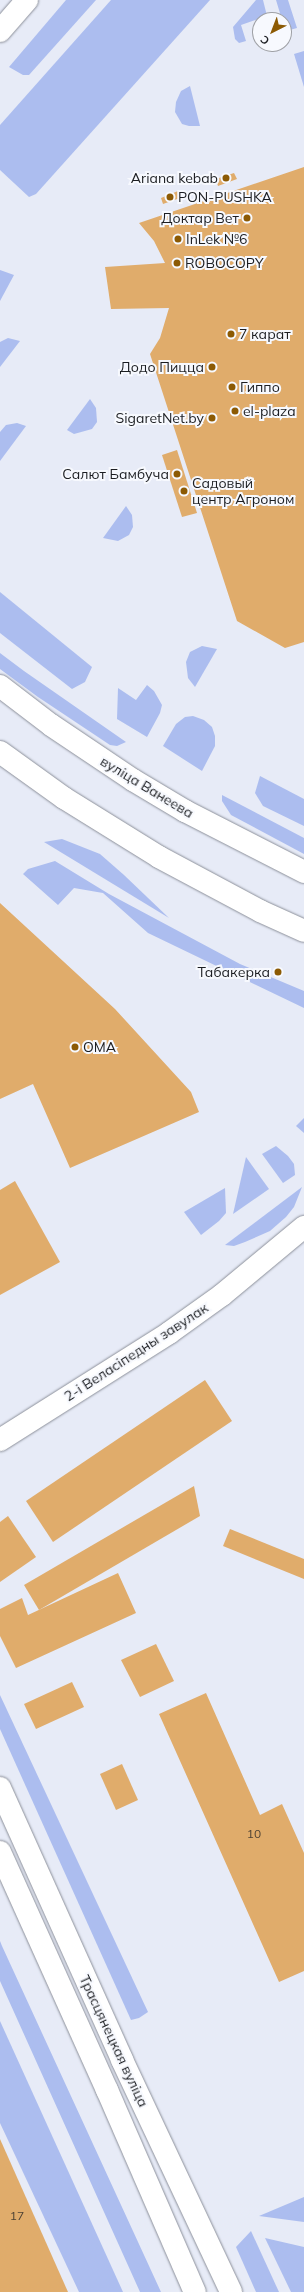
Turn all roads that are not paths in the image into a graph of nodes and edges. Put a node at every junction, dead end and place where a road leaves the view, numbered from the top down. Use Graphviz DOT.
graph roads {
  1 [pos="27,0"];
  2 [pos="0,31"];
  3 [pos="0,686"];
  4 [pos="0,752"];
  5 [pos="304,872"];
  6 [pos="304,931"];
  7 [pos="304,1227"];
  8 [pos="0,1440"];
  9 [pos="0,1788"];
  10 [pos="0,1852"];
  11 [pos="195,2292"];
  12 [pos="231,2292"];
  1 -- 2 [label="main road"];
  3 -- 5 [label="main road, вуліца Ванеева"];
  4 -- 6 [label="main road"];
  7 -- 8 [label="main road, 2-і Веласіпедны завулак"];
  9 -- 12 [label="main road, Трасцянецкая вуліца"];
  10 -- 11 [label="main road, Трасцянецкая вуліца"];
}
